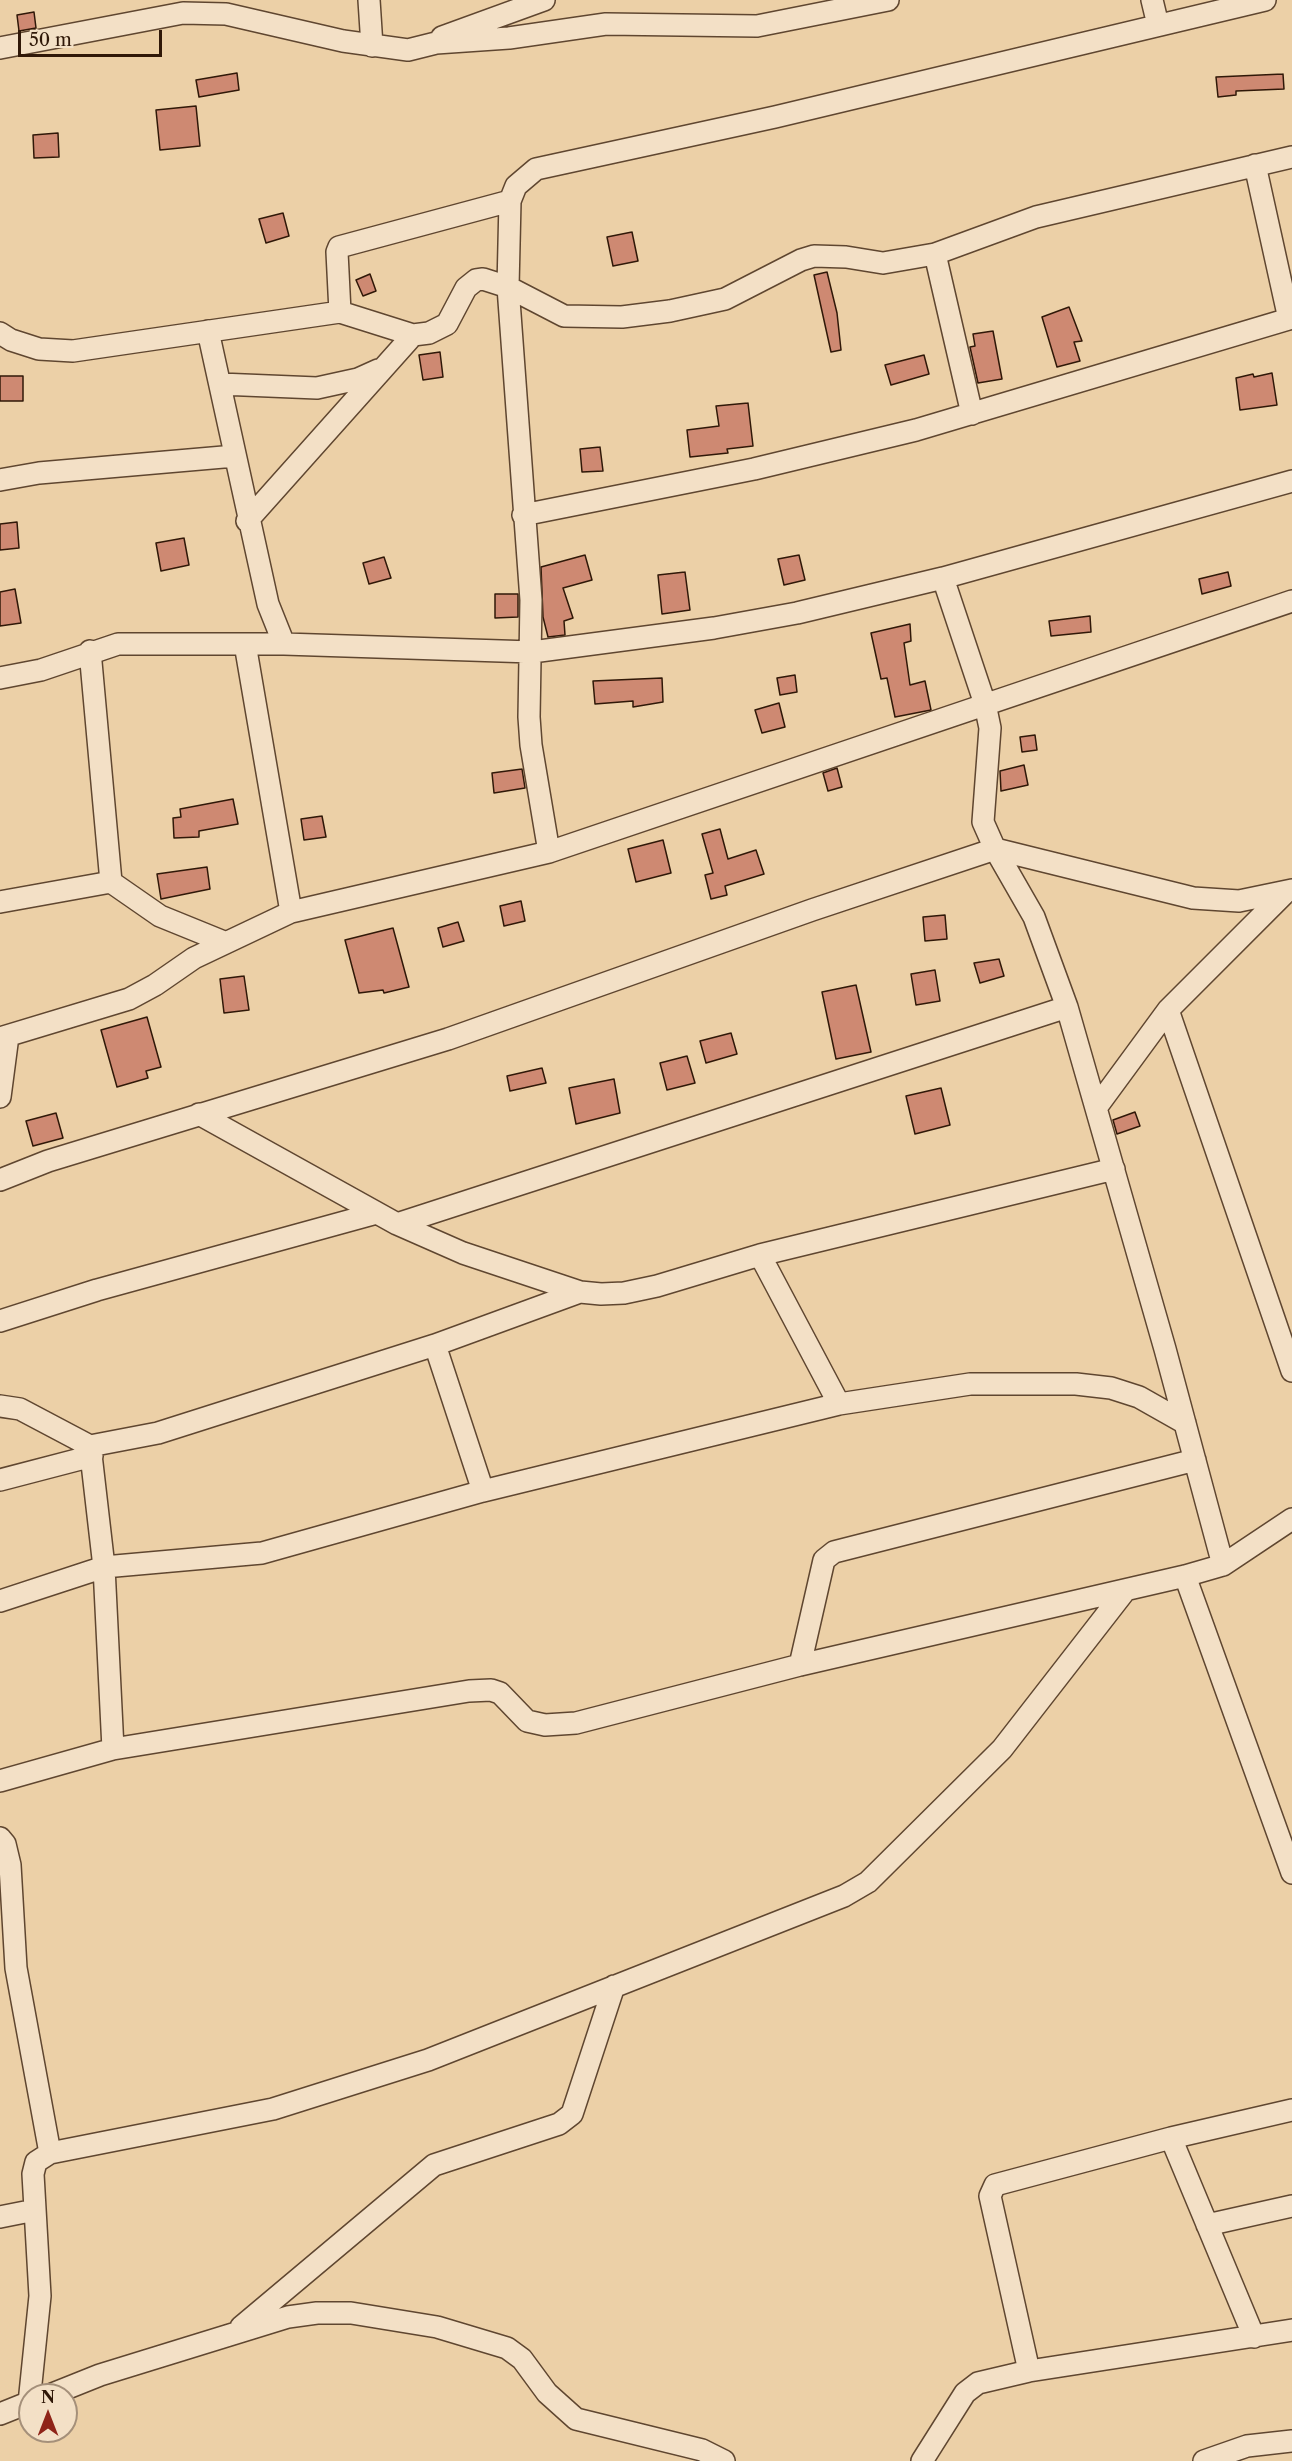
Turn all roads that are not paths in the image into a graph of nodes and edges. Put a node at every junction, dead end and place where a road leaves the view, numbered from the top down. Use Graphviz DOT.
graph roads {
  1 [pos="369,0"];
  2 [pos="544,0"];
  3 [pos="888,0"];
  4 [pos="1152,0"];
  5 [pos="1265,0"];
  6 [pos="1158,25"];
  7 [pos="372,46"];
  8 [pos="0,48"];
  9 [pos="408,50"];
  10 [pos="1292,157"];
  11 [pos="1255,165"];
  12 [pos="510,201"];
  13 [pos="934,254"];
  14 [pos="508,287"];
  15 [pos="340,312"];
  16 [pos="1291,319"];
  17 [pos="208,331"];
  18 [pos="0,333"];
  19 [pos="413,335"];
  20 [pos="384,367"];
  21 [pos="220,384"];
  22 [pos="972,414"];
  23 [pos="234,456"];
  24 [pos="0,480"];
  25 [pos="1292,481"];
  26 [pos="523,515"];
  27 [pos="248,522"];
  28 [pos="943,578"];
  29 [pos="1292,601"];
  30 [pos="245,644"];
  31 [pos="284,644"];
  32 [pos="90,651"];
  33 [pos="532,652"];
  34 [pos="0,678"];
  35 [pos="985,704"];
  36 [pos="995,849"];
  37 [pos="549,852"];
  38 [pos="111,882"];
  39 [pos="1288,891"];
  40 [pos="0,902"];
  41 [pos="291,912"];
  42 [pos="224,942"];
  43 [pos="1067,1007"];
  44 [pos="1168,1010"];
  45 [pos="4,1037"];
  46 [pos="0,1097"];
  47 [pos="1096,1108"];
  48 [pos="199,1114"];
  49 [pos="1114,1169"];
  50 [pos="0,1180"];
  51 [pos="377,1213"];
  52 [pos="397,1224"];
  53 [pos="760,1255"];
  54 [pos="580,1292"];
  55 [pos="0,1321"];
  56 [pos="435,1346"];
  57 [pos="1292,1371"];
  58 [pos="839,1404"];
  59 [pos="0,1406"];
  60 [pos="1185,1423"];
  61 [pos="91,1451"];
  62 [pos="1195,1460"];
  63 [pos="0,1480"];
  64 [pos="483,1491"];
  65 [pos="1292,1519"];
  66 [pos="1223,1565"];
  67 [pos="104,1567"];
  68 [pos="1185,1576"];
  69 [pos="1124,1592"];
  70 [pos="0,1601"];
  71 [pos="800,1665"];
  72 [pos="113,1749"];
  73 [pos="0,1781"];
  74 [pos="0,1838"];
  75 [pos="1292,1873"];
  76 [pos="8,1969"];
  77 [pos="614,1986"];
  78 [pos="1292,2110"];
  79 [pos="1171,2138"];
  80 [pos="50,2153"];
  81 [pos="1292,2206"];
  82 [pos="35,2210"];
  83 [pos="0,2217"];
  84 [pos="1207,2225"];
  85 [pos="1292,2330"];
  86 [pos="234,2334"];
  87 [pos="1254,2337"];
  88 [pos="1029,2371"];
  89 [pos="31,2383"];
  90 [pos="78,2384"];
  91 [pos="18,2407"];
  92 [pos="0,2414"];
  93 [pos="1292,2440"];
  94 [pos="724,2461"];
  95 [pos="922,2461"];
  96 [pos="1204,2461"];
  1 -- 7 [label="street"];
  2 -- 9 [label="street"];
  3 -- 9 [label="street"];
  4 -- 6 [label="street"];
  5 -- 6 [label="street"];
  6 -- 12 [label="street"];
  7 -- 8 [label="street"];
  7 -- 9 [label="street"];
  10 -- 11 [label="street"];
  11 -- 13 [label="street"];
  11 -- 16 [label="street"];
  12 -- 14 [label="street"];
  12 -- 15 [label="street"];
  13 -- 14 [label="street"];
  13 -- 22 [label="street"];
  14 -- 19 [label="street"];
  14 -- 26 [label="street"];
  15 -- 17 [label="street"];
  15 -- 19 [label="street"];
  16 -- 22 [label="street"];
  17 -- 18 [label="street"];
  17 -- 21 [label="street"];
  19 -- 20 [label="street"];
  20 -- 21 [label="street"];
  20 -- 27 [label="street"];
  21 -- 23 [label="street"];
  22 -- 26 [label="street"];
  23 -- 24 [label="street"];
  23 -- 27 [label="street"];
  25 -- 28 [label="street"];
  26 -- 33 [label="street"];
  27 -- 31 [label="street"];
  28 -- 33 [label="street"];
  28 -- 35 [label="street"];
  29 -- 35 [label="street"];
  30 -- 31 [label="street"];
  30 -- 32 [label="street"];
  30 -- 41 [label="street"];
  31 -- 33 [label="street"];
  32 -- 34 [label="street"];
  32 -- 38 [label="street"];
  33 -- 37 [label="street"];
  35 -- 36 [label="street"];
  35 -- 37 [label="street"];
  36 -- 39 [label="street"];
  36 -- 43 [label="street"];
  36 -- 48 [label="street"];
  37 -- 41 [label="street"];
  38 -- 40 [label="street"];
  38 -- 42 [label="street"];
  39 -- 44 [label="street"];
  41 -- 42 [label="street"];
  42 -- 45 [label="street"];
  43 -- 47 [label="street"];
  43 -- 52 [label="street"];
  44 -- 47 [label="street"];
  44 -- 57 [label="street"];
  45 -- 46 [label="street"];
  47 -- 49 [label="street"];
  48 -- 50 [label="street"];
  48 -- 51 [label="street"];
  49 -- 53 [label="street"];
  49 -- 60 [label="street"];
  51 -- 52 [label="street"];
  51 -- 55 [label="street"];
  52 -- 54 [label="street"];
  53 -- 54 [label="street"];
  53 -- 58 [label="street"];
  54 -- 56 [label="street"];
  56 -- 61 [label="street"];
  56 -- 64 [label="street"];
  58 -- 60 [label="street"];
  58 -- 64 [label="street"];
  59 -- 61 [label="street"];
  60 -- 62 [label="street"];
  61 -- 63 [label="street"];
  61 -- 67 [label="street"];
  62 -- 66 [label="street"];
  62 -- 71 [label="street"];
  64 -- 67 [label="street"];
  65 -- 66 [label="street"];
  66 -- 68 [label="street"];
  67 -- 70 [label="street"];
  67 -- 72 [label="street"];
  68 -- 69 [label="street"];
  68 -- 75 [label="street"];
  69 -- 71 [label="street"];
  69 -- 77 [label="street"];
  71 -- 72 [label="street"];
  72 -- 73 [label="street"];
  74 -- 76 [label="street"];
  76 -- 80 [label="street"];
  77 -- 80 [label="street"];
  77 -- 86 [label="street"];
  78 -- 79 [label="street"];
  79 -- 84 [label="street"];
  79 -- 88 [label="street"];
  80 -- 82 [label="street"];
  81 -- 84 [label="street"];
  82 -- 83 [label="street"];
  82 -- 89 [label="street"];
  84 -- 87 [label="street"];
  85 -- 87 [label="street"];
  86 -- 90 [label="street"];
  86 -- 94 [label="street"];
  87 -- 88 [label="street"];
  88 -- 95 [label="street"];
  91 -- 92 [label="street"];
  93 -- 96 [label="street"];
}
